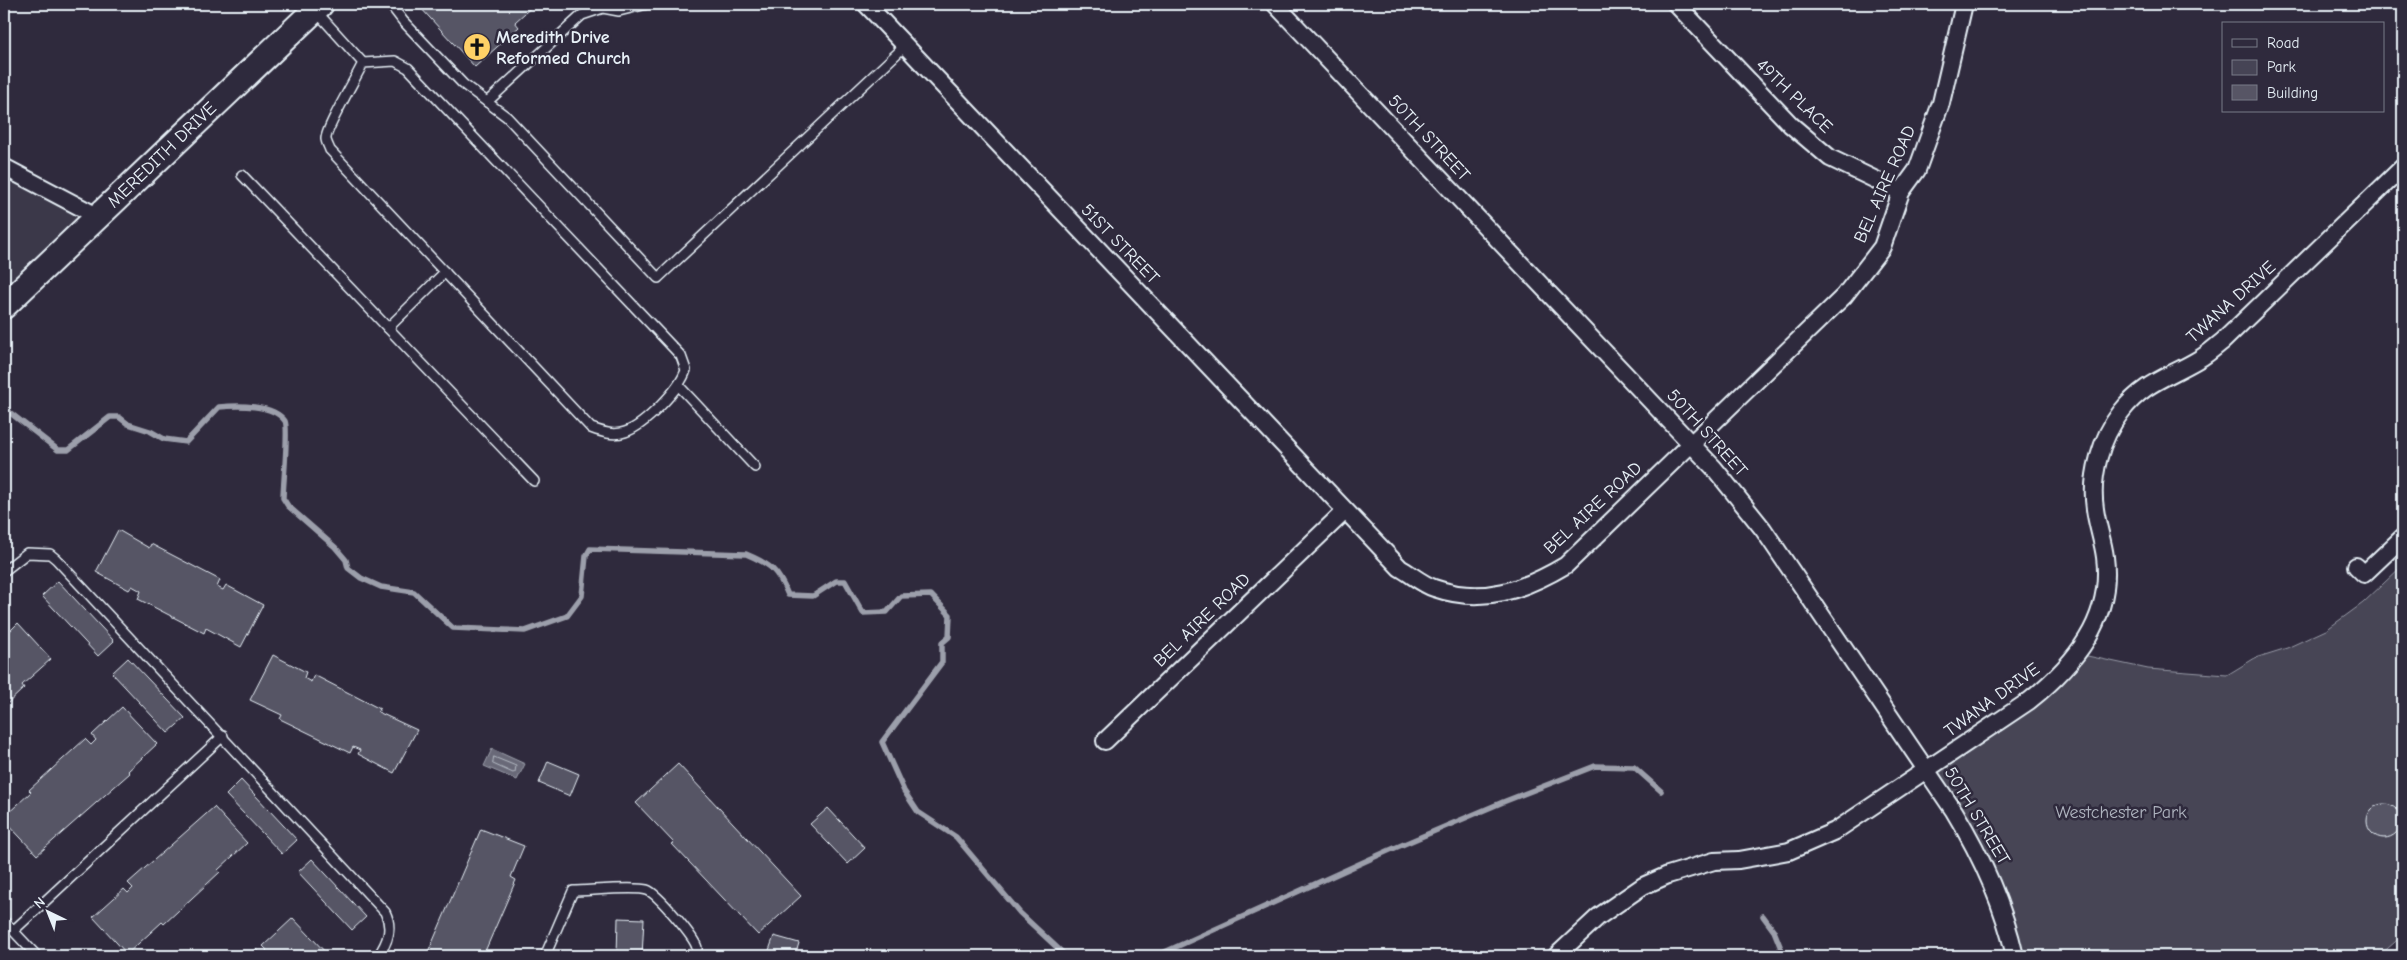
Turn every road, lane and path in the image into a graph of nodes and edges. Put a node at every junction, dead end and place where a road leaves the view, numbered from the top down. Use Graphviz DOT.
graph roads {
  1 [pos="390,4"];
  2 [pos="647,4"];
  3 [pos="866,4"];
  4 [pos="1275,4"];
  5 [pos="1676,4"];
  6 [pos="1964,4"];
  7 [pos="318,7"];
  8 [pos="905,46"];
  9 [pos="363,63"];
  10 [pos="487,102"];
  11 [pos="4,167"];
  12 [pos="2403,167"];
  13 [pos="242,175"];
  14 [pos="1901,192"];
  15 [pos="97,216"];
  16 [pos="445,272"];
  17 [pos="4,306"];
  18 [pos="388,328"];
  19 [pos="679,386"];
  20 [pos="1690,443"];
  21 [pos="755,467"];
  22 [pos="534,481"];
  23 [pos="1345,511"];
  24 [pos="2403,537"];
  25 [pos="2356,566"];
  26 [pos="4,571"];
  27 [pos="223,736"];
  28 [pos="1105,741"];
  29 [pos="1927,771"];
  30 [pos="2403,803"];
  31 [pos="2396,810"];
  32 [pos="4,921"];
  33 [pos="13,931"];
  34 [pos="1565,953"];
  35 [pos="37,956"];
  36 [pos="378,956"];
  37 [pos="545,956"];
  38 [pos="696,956"];
  39 [pos="2015,956"];
  1 -- 10 [label="lane"];
  2 -- 10 [label="lane"];
  3 -- 8 [label="street, 51ST STREET"];
  4 -- 20 [label="street, 50TH STREET"];
  5 -- 14 [label="street, 49TH PLACE"];
  6 -- 14 [label="street, BEL AIRE ROAD"];
  7 -- 9 [label="lane"];
  7 -- 15 [label="main road, MEREDITH DRIVE"];
  8 -- 10 [label="lane"];
  8 -- 23 [label="street, 51ST STREET"];
  9 -- 16 [label="lane"];
  9 -- 19 [label="lane"];
  11 -- 15 [label="street"];
  12 -- 29 [label="street, TWANA DRIVE"];
  13 -- 18 [label="lane"];
  14 -- 20 [label="street, BEL AIRE ROAD"];
  15 -- 17 [label="main road, MEREDITH DRIVE"];
  16 -- 18 [label="lane"];
  16 -- 19 [label="lane"];
  18 -- 22 [label="lane"];
  19 -- 21 [label="lane"];
  20 -- 23 [label="street, BEL AIRE ROAD"];
  20 -- 29 [label="street, 50TH STREET"];
  23 -- 28 [label="street, BEL AIRE ROAD"];
  24 -- 25 [label="street"];
  26 -- 27 [label="lane"];
  27 -- 33 [label="lane"];
  27 -- 36 [label="lane"];
  29 -- 34 [label="street, TWANA DRIVE"];
  29 -- 39 [label="street, 50TH STREET"];
  30 -- 31 [label="path"];
  32 -- 33 [label="lane"];
  33 -- 35 [label="lane"];
  37 -- 38 [label="lane"];
}
